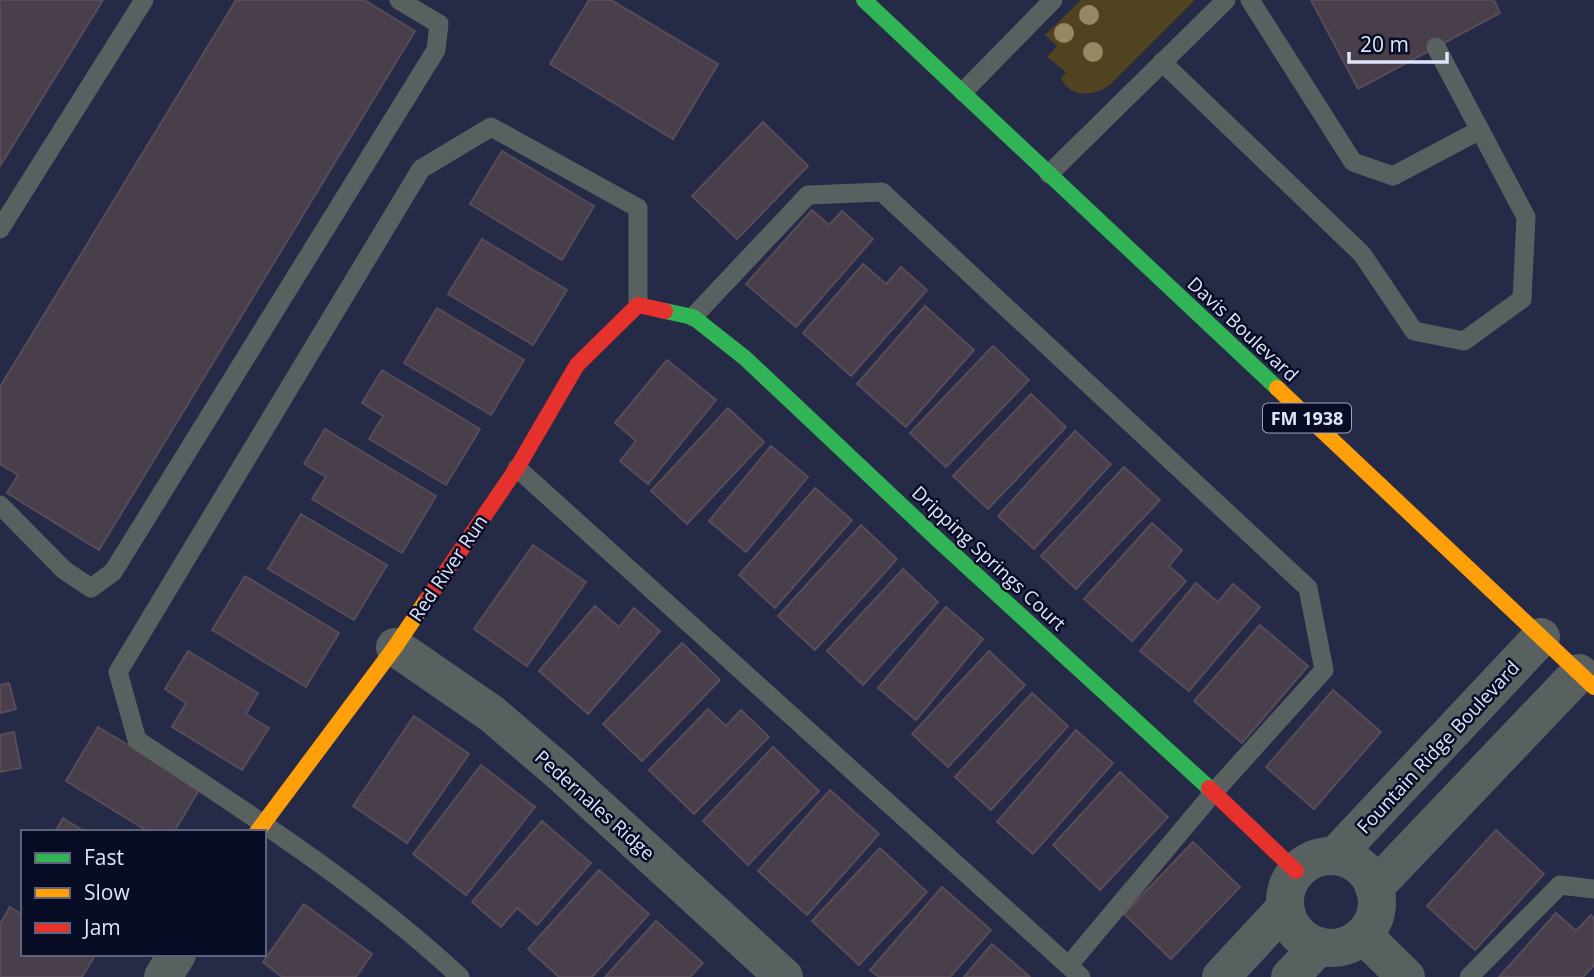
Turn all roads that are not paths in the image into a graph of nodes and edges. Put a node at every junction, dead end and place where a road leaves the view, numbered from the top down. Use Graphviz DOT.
graph roads {
  1 [pos="144,0"];
  2 [pos="399,0"];
  3 [pos="864,0"];
  4 [pos="1052,0"];
  5 [pos="1226,0"];
  6 [pos="1250,0"];
  7 [pos="1436,47"];
  8 [pos="1162,62"];
  9 [pos="963,92"];
  10 [pos="1480,130"];
  11 [pos="1049,174"];
  12 [pos="0,229"];
  13 [pos="638,305"];
  14 [pos="693,317"];
  15 [pos="517,468"];
  16 [pos="0,505"];
  17 [pos="1541,637"];
  18 [pos="395,647"];
  19 [pos="1586,680"];
  20 [pos="1214,792"];
  21 [pos="260,827"];
  22 [pos="266,831"];
  23 [pos="1335,856"];
  24 [pos="1296,871"];
  25 [pos="1374,888"];
  26 [pos="1594,889"];
  27 [pos="1285,908"];
  28 [pos="1363,935"];
  29 [pos="1319,946"];
  30 [pos="176,956"];
  31 [pos="1075,971"];
  32 [pos="163,977"];
  33 [pos="460,977"];
  34 [pos="784,977"];
  35 [pos="1221,977"];
  36 [pos="1290,977"];
  37 [pos="1406,977"];
  38 [pos="1469,977"];
  1 -- 12 [label="lane"];
  2 -- 16 [label="lane"];
  3 -- 9 [label="street, Davis Boulevard / FM 1938"];
  4 -- 9 [label="lane"];
  5 -- 8 [label="lane"];
  6 -- 10 [label="lane"];
  7 -- 10 [label="lane"];
  8 -- 10 [label="lane"];
  8 -- 11 [label="lane"];
  9 -- 11 [label="street, Davis Boulevard / FM 1938"];
  11 -- 17 [label="street, Davis Boulevard / FM 1938"];
  13 -- 14 [label="street, Dripping Springs Court"];
  13 -- 15 [label="street, Red River Run"];
  13 -- 21 [label="lane"];
  14 -- 20 [label="street, Dripping Springs Court"];
  14 -- 20 [label="lane"];
  15 -- 18 [label="street, Red River Run"];
  15 -- 31 [label="lane"];
  17 -- 19 [label="street, Davis Boulevard / FM 1938"];
  17 -- 23 [label="street, Fountain Ridge Boulevard"];
  18 -- 21 [label="street, Red River Run"];
  18 -- 34 [label="street, Pedernales Ridge"];
  19 -- 25 [label="street"];
  20 -- 24 [label="street, Dripping Springs Court"];
  20 -- 31 [label="lane"];
  22 -- 33 [label="lane"];
  23 -- 24 [label="street, Fountain Ridge Boulevard"];
  23 -- 25 [label="street, Fountain Ridge Boulevard"];
  24 -- 27 [label="street"];
  25 -- 28 [label="street"];
  26 -- 38 [label="lane"];
  27 -- 29 [label="street"];
  27 -- 35 [label="street"];
  28 -- 29 [label="street"];
  28 -- 37 [label="street"];
  29 -- 36 [label="street"];
  30 -- 32 [label="street"];
}
